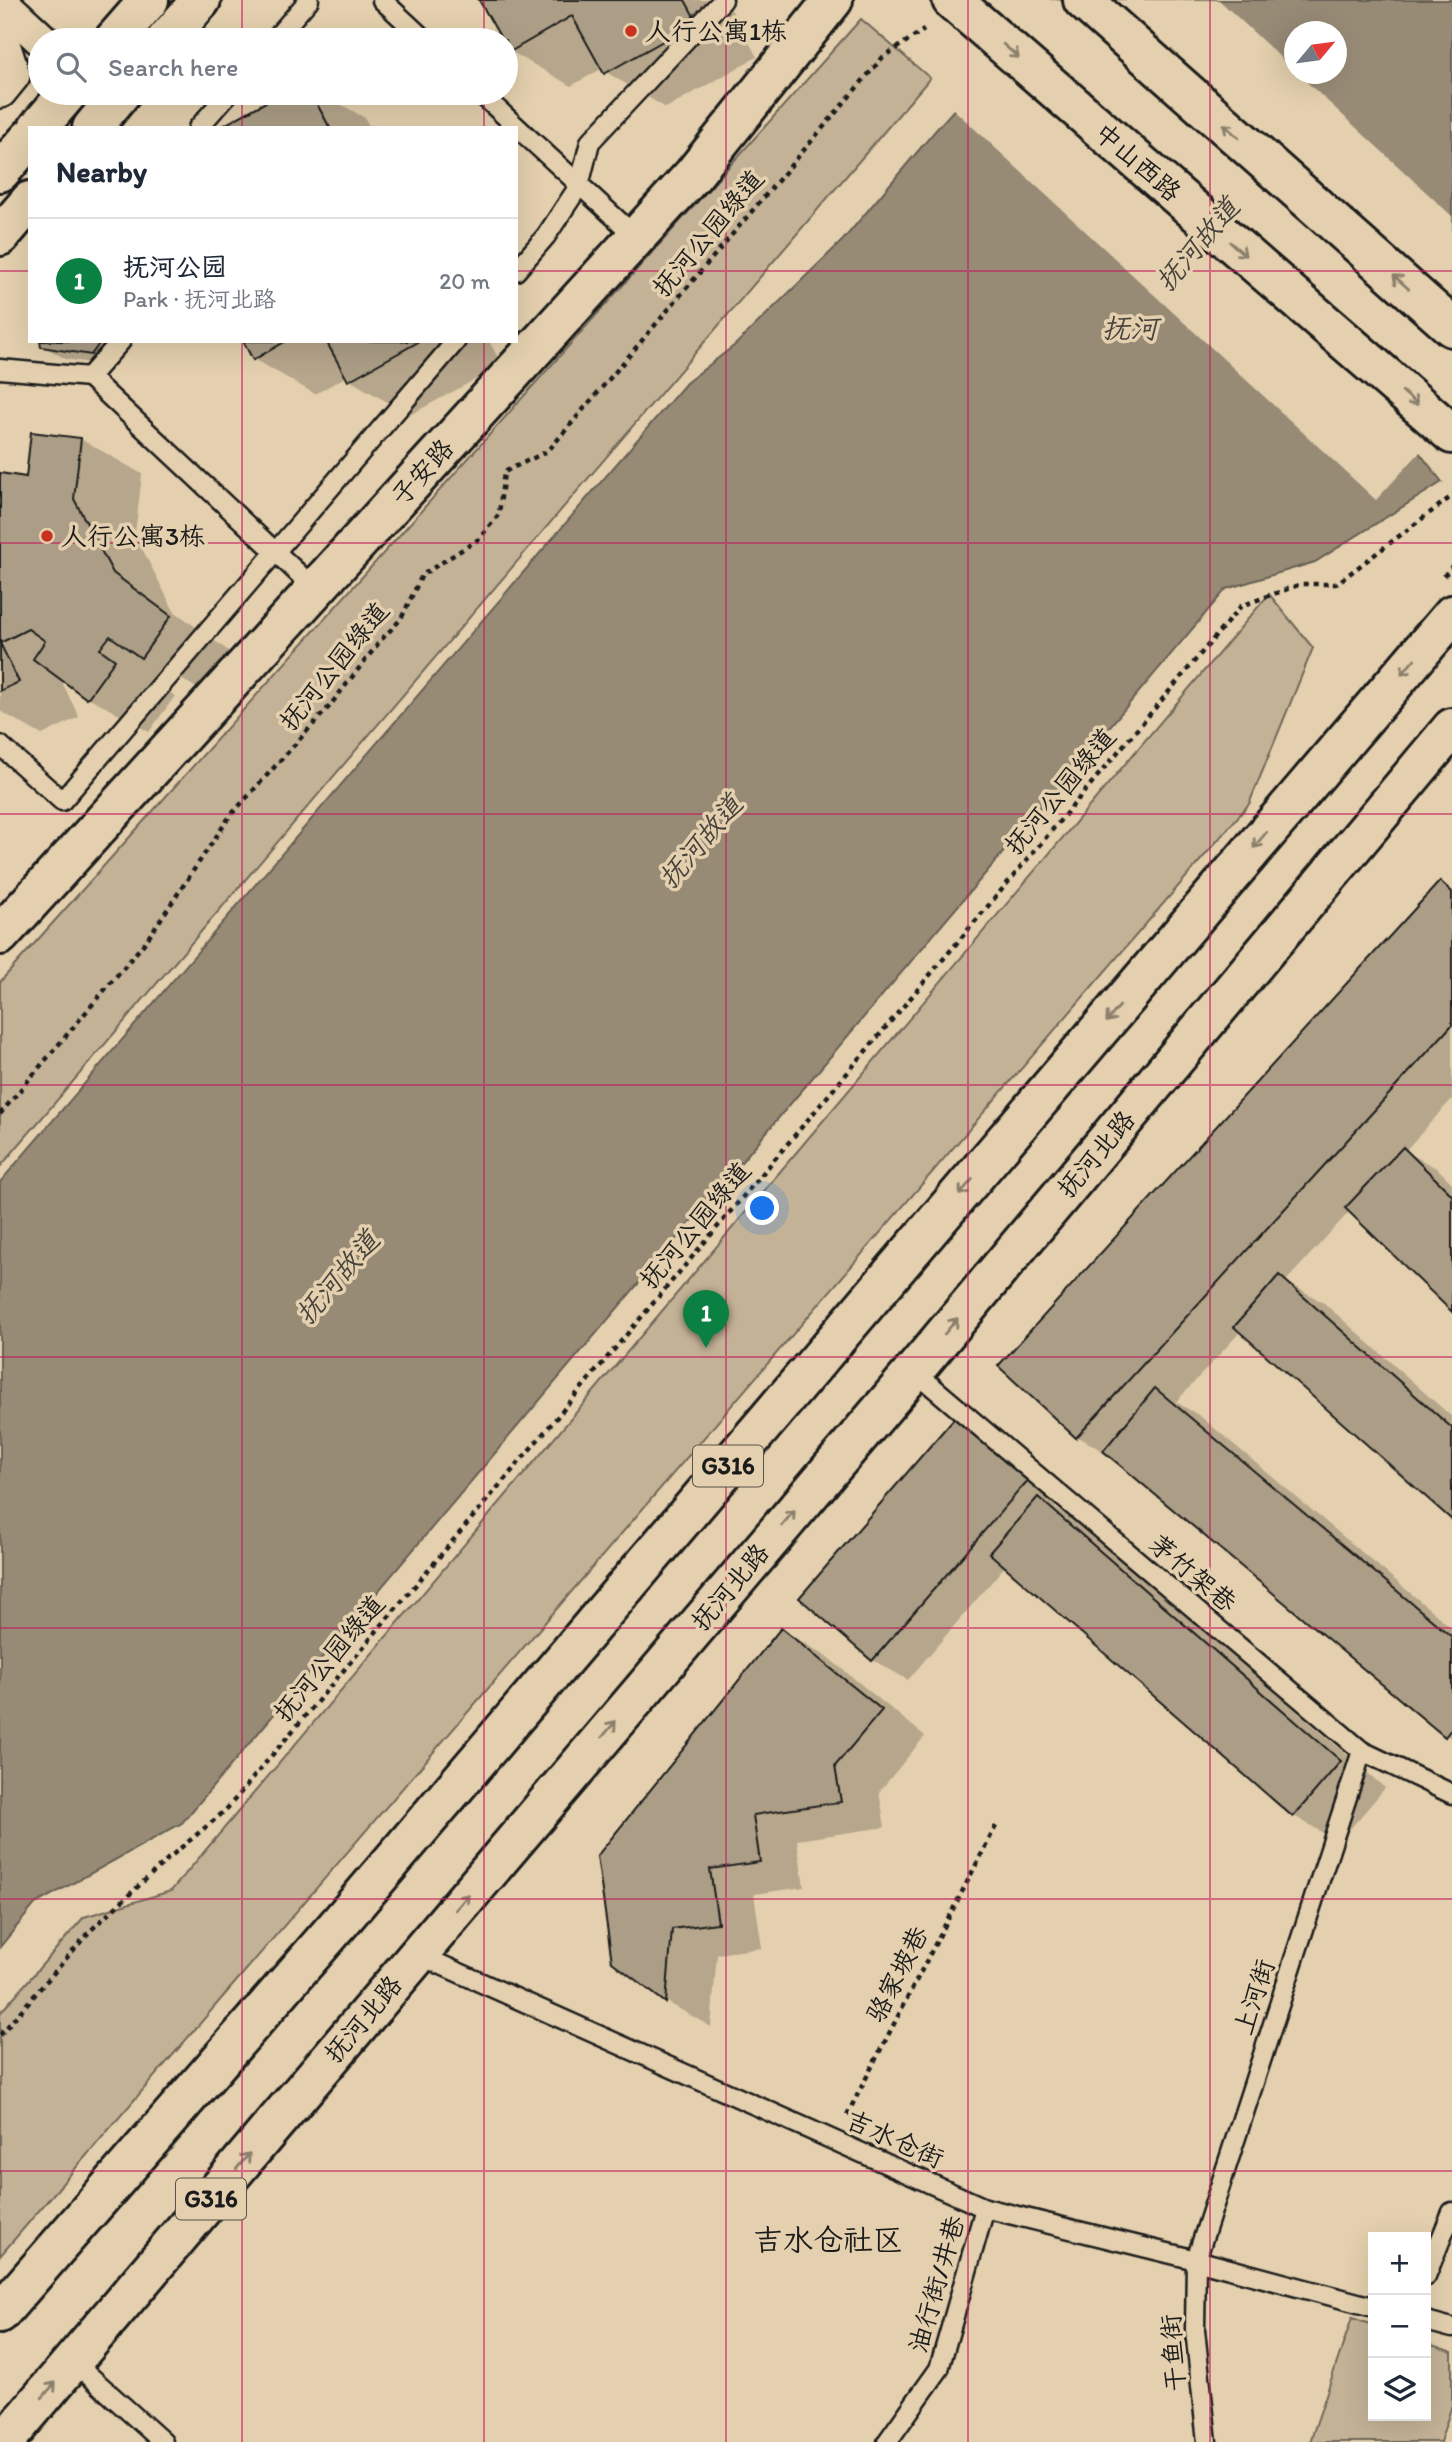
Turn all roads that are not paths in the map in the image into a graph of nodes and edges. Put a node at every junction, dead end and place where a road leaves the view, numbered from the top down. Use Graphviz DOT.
graph roads {
  1 [pos="149,0"];
  2 [pos="201,0"];
  3 [pos="309,0"];
  4 [pos="382,0"];
  5 [pos="723,0"];
  6 [pos="833,0"];
  7 [pos="1083,0"];
  8 [pos="0,1"];
  9 [pos="956,3"];
  10 [pos="29,28"];
  11 [pos="124,28"];
  12 [pos="176,28"];
  13 [pos="284,28"];
  14 [pos="412,28"];
  15 [pos="0,41"];
  16 [pos="0,90"];
  17 [pos="58,105"];
  18 [pos="218,105"];
  19 [pos="493,105"];
  20 [pos="40,126"];
  21 [pos="200,126"];
  22 [pos="515,126"];
  23 [pos="518,129"];
  24 [pos="28,140"];
  25 [pos="0,172"];
  26 [pos="579,186"];
  27 [pos="28,203"];
  28 [pos="0,236"];
  29 [pos="636,237"];
  30 [pos="518,269"];
  31 [pos="1452,327"];
  32 [pos="119,343"];
  33 [pos="454,343"];
  34 [pos="0,369"];
  35 [pos="89,377"];
  36 [pos="1452,434"];
  37 [pos="276,552"];
  38 [pos="315,589"];
  39 [pos="1452,615"];
  40 [pos="1452,728"];
  41 [pos="0,746"];
  42 [pos="6,915"];
  43 [pos="914,1371"];
  44 [pos="1362,1751"];
  45 [pos="1452,1794"];
  46 [pos="418,1954"];
  47 [pos="985,2208"];
  48 [pos="1452,2212"];
  49 [pos="1196,2260"];
  50 [pos="1431,2264"];
  51 [pos="1368,2306"];
  52 [pos="0,2313"];
  53 [pos="1431,2322"];
  54 [pos="1452,2328"];
  55 [pos="74,2362"];
  56 [pos="4,2442"];
  57 [pos="163,2442"];
  58 [pos="887,2442"];
  59 [pos="1207,2442"];
  1 -- 11 [label="main road"];
  2 -- 12 [label="main road"];
  3 -- 13 [label="lane"];
  4 -- 14 [label="lane"];
  5 -- 26 [label="lane"];
  6 -- 29 [label="main road, 子安路"];
  31 -- 7 [label="main road, one-way"];
  8 -- 10 [label="street"];
  9 -- 36 [label="main road, 中山西路, one-way"];
  15 -- 16 [label="street"];
  17 -- 20 [label="main road"];
  18 -- 21 [label="lane"];
  19 -- 22 [label="lane"];
  23 -- 26 [label="lane"];
  24 -- 25 [label="main road"];
  26 -- 29 [label="lane"];
  26 -- 30 [label="lane"];
  27 -- 28 [label="main road"];
  29 -- 38 [label="main road, 子安路"];
  32 -- 35 [label="lane"];
  33 -- 37 [label="lane"];
  34 -- 35 [label="lane"];
  35 -- 37 [label="lane"];
  37 -- 38 [label="lane"];
  37 -- 41 [label="lane"];
  38 -- 42 [label="main road, 子安路"];
  39 -- 52 [label="main road, G316, one-way"];
  43 -- 40 [label="main road, 抚河北路 / G316, one-way"];
  43 -- 44 [label="lane, 茅竹架巷"];
  46 -- 43 [label="main road, 抚河北路 / G316, one-way"];
  44 -- 45 [label="lane, 茅竹架巷"];
  44 -- 49 [label="lane, 上河街"];
  46 -- 47 [label="lane, 吉水仓街"];
  55 -- 46 [label="main road, 抚河北路 / G316, one-way"];
  47 -- 49 [label="lane, 吉水仓街"];
  47 -- 58 [label="lane, 油行街/井巷"];
  48 -- 50 [label="lane"];
  49 -- 51 [label="lane, 吉水仓街"];
  49 -- 59 [label="lane, 干鱼街"];
  53 -- 54 [label="lane"];
  56 -- 55 [label="main road, 抚河北路 / G316, one-way"];
  55 -- 57 [label="lane"];
}
